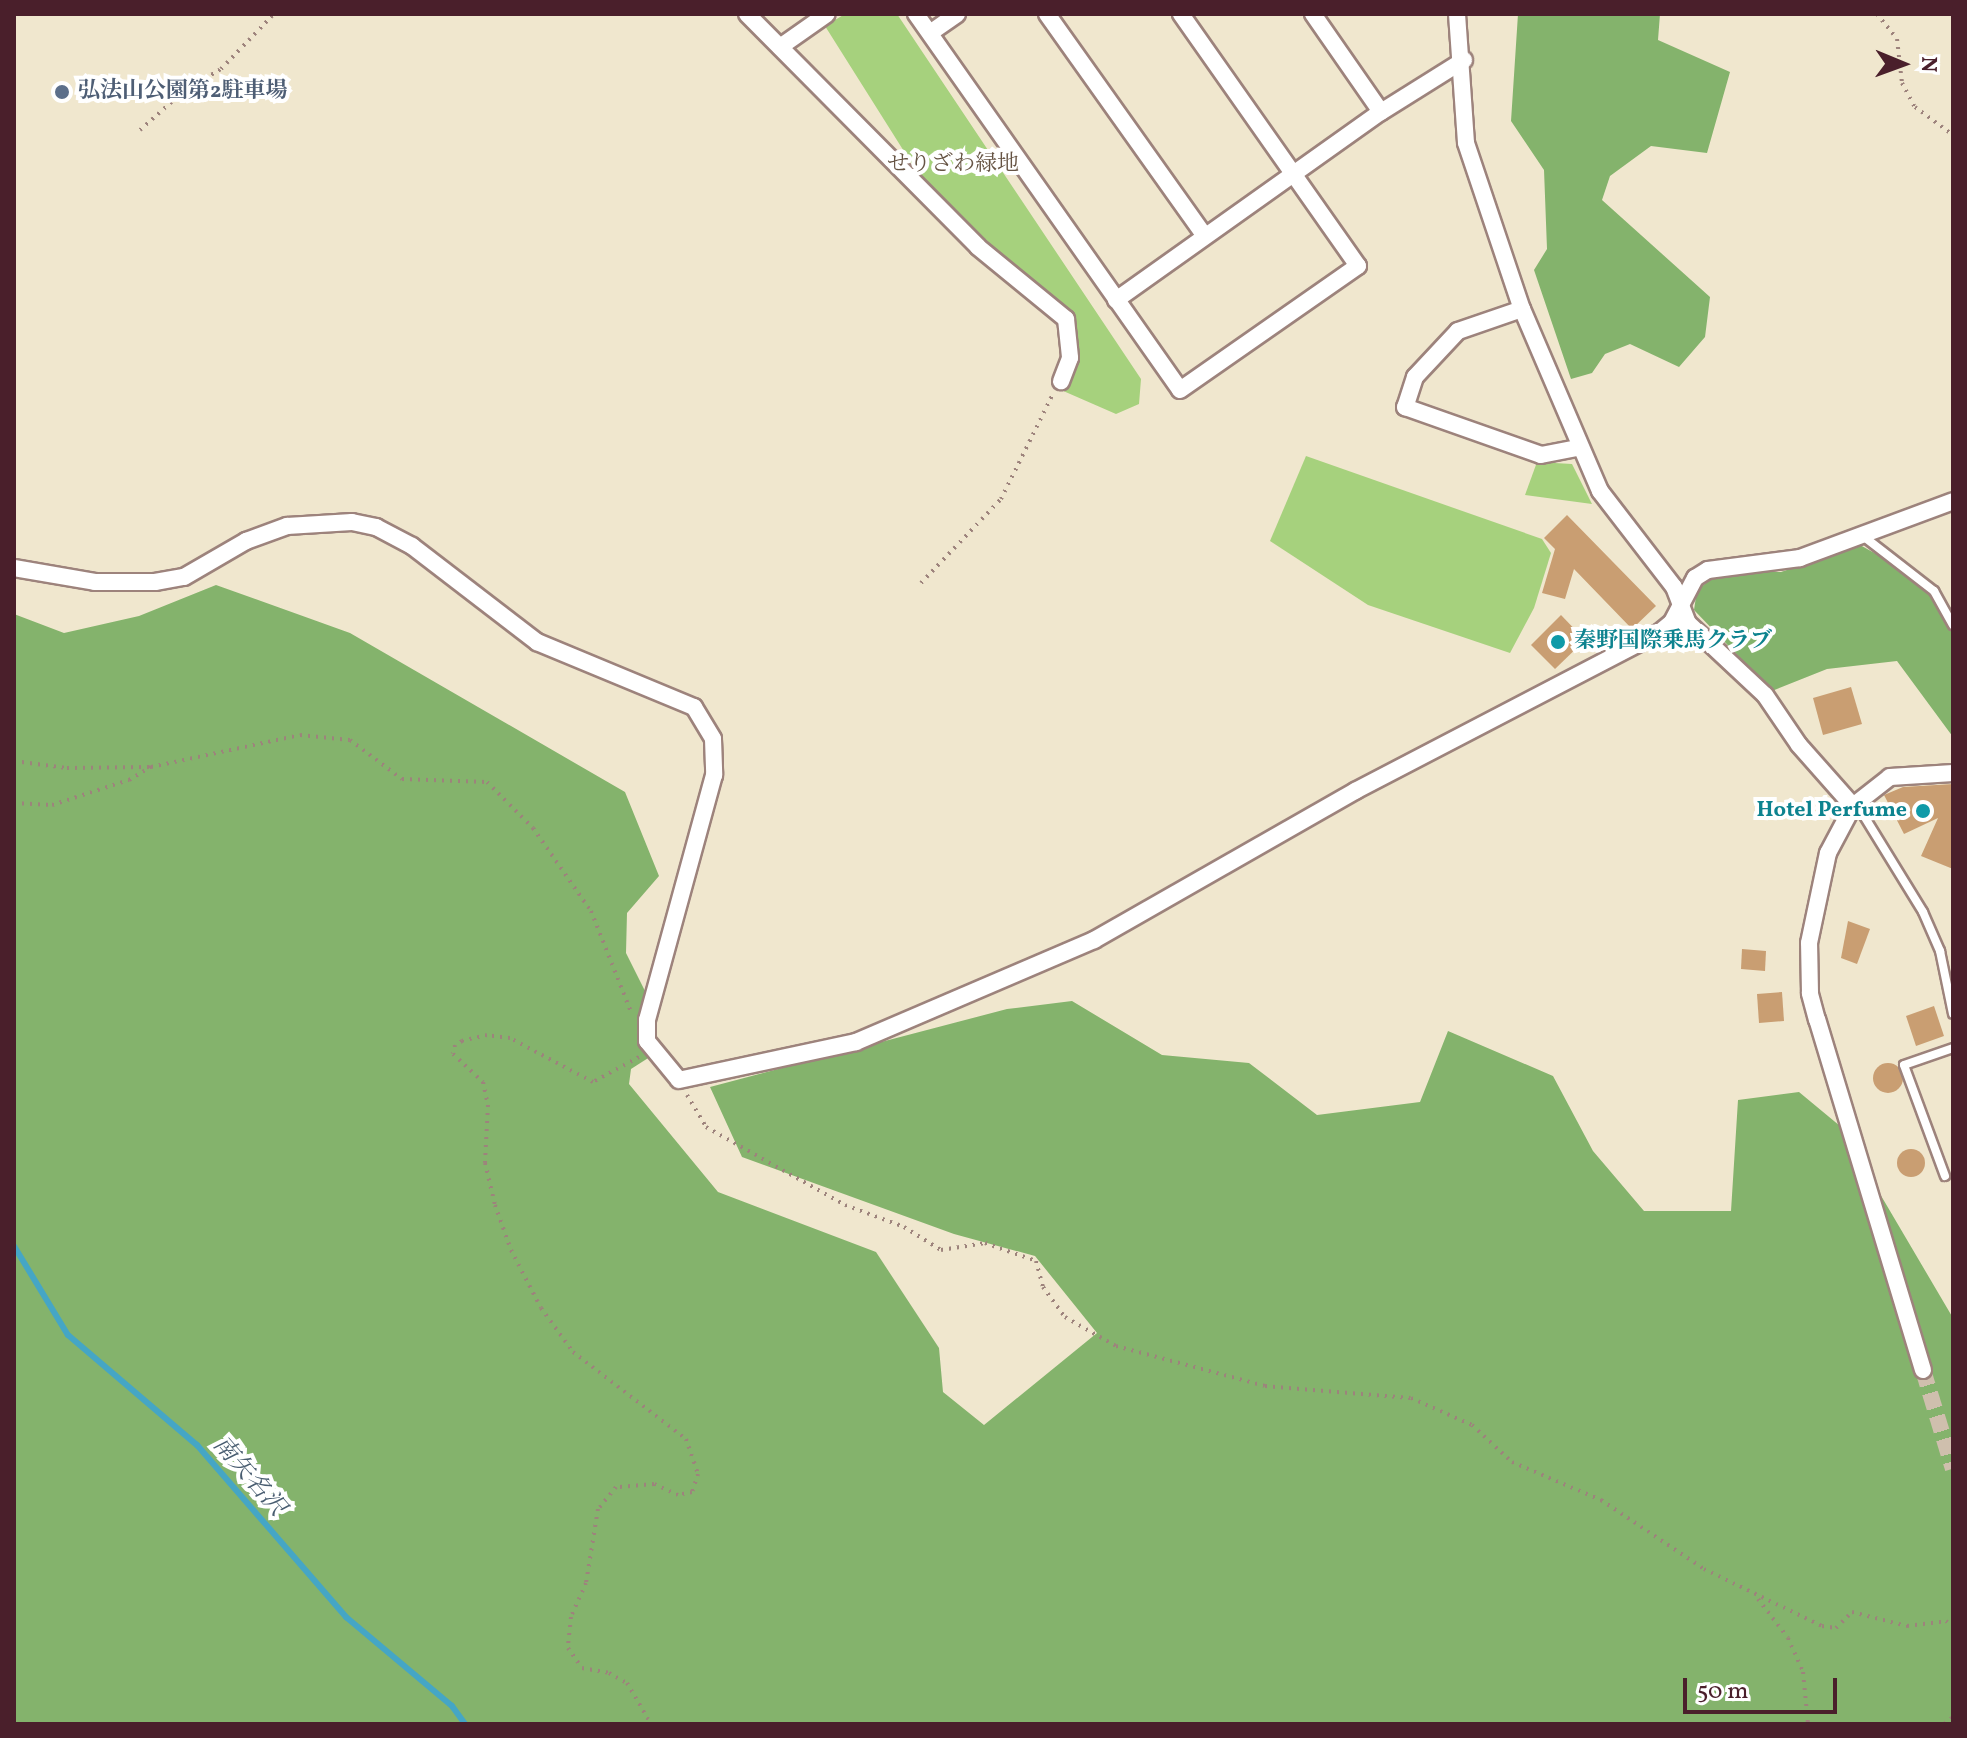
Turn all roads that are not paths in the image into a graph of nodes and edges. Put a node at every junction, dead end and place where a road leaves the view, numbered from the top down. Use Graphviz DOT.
graph roads {
  1 [pos="747,14"];
  2 [pos="827,14"];
  3 [pos="916,14"];
  4 [pos="957,14"];
  5 [pos="1047,14"];
  6 [pos="1181,14"];
  7 [pos="1313,14"];
  8 [pos="1457,14"];
  9 [pos="930,33"];
  10 [pos="780,47"];
  11 [pos="1464,60"];
  12 [pos="1381,112"];
  13 [pos="1295,175"];
  14 [pos="1205,236"];
  15 [pos="1116,300"];
  16 [pos="1522,309"];
  17 [pos="1061,381"];
  18 [pos="1578,448"];
  19 [pos="1953,501"];
  20 [pos="1862,536"];
  21 [pos="14,568"];
  22 [pos="1681,603"];
  23 [pos="1953,625"];
  24 [pos="1953,773"];
  25 [pos="1854,805"];
  26 [pos="1953,1014"];
  27 [pos="1953,1048"];
  28 [pos="1945,1176"];
  29 [pos="1923,1370"];
  1 -- 10 [label="street"];
  2 -- 10 [label="street"];
  3 -- 9 [label="street"];
  4 -- 9 [label="street"];
  5 -- 14 [label="street"];
  6 -- 13 [label="street"];
  7 -- 12 [label="street"];
  8 -- 11 [label="street"];
  9 -- 15 [label="street"];
  10 -- 17 [label="street"];
  11 -- 12 [label="street"];
  11 -- 16 [label="street"];
  12 -- 13 [label="street"];
  13 -- 14 [label="street"];
  13 -- 15 [label="street"];
  14 -- 15 [label="street"];
  16 -- 18 [label="street"];
  16 -- 18 [label="street"];
  18 -- 22 [label="street"];
  19 -- 20 [label="street"];
  20 -- 22 [label="street"];
  20 -- 23 [label="lane"];
  21 -- 22 [label="street"];
  22 -- 25 [label="street"];
  24 -- 25 [label="street"];
  25 -- 26 [label="lane"];
  25 -- 29 [label="street"];
  27 -- 28 [label="lane"];
}
